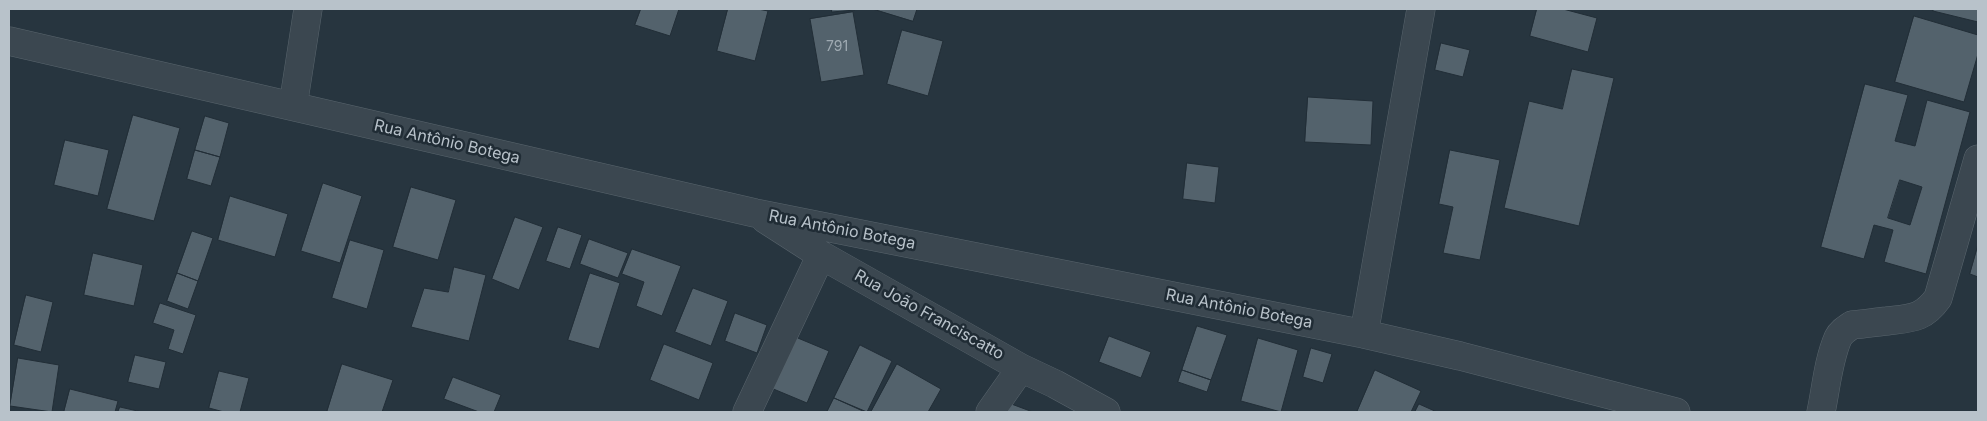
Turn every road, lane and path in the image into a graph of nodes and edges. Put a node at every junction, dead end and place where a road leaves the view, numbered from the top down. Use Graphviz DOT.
graph roads {
  1 [pos="308,9"];
  2 [pos="1421,9"];
  3 [pos="9,41"];
  4 [pos="293,106"];
  5 [pos="1978,159"];
  6 [pos="755,213"];
  7 [pos="821,255"];
  8 [pos="1364,334"];
  9 [pos="1021,368"];
  10 [pos="747,412"];
  11 [pos="990,412"];
  12 [pos="1106,412"];
  13 [pos="1676,412"];
  14 [pos="1821,412"];
  1 -- 4 [label="street"];
  2 -- 8 [label="street"];
  3 -- 4 [label="street, Rua Antônio Botega"];
  4 -- 6 [label="street, Rua Antônio Botega"];
  5 -- 14 [label="street"];
  6 -- 7 [label="street, Rua João Franciscatto"];
  6 -- 8 [label="street, Rua Antônio Botega"];
  7 -- 9 [label="street, Rua João Franciscatto"];
  7 -- 10 [label="street"];
  8 -- 13 [label="street, Rua Antônio Botega"];
  9 -- 11 [label="street"];
  9 -- 12 [label="street, Rua João Franciscatto"];
}
